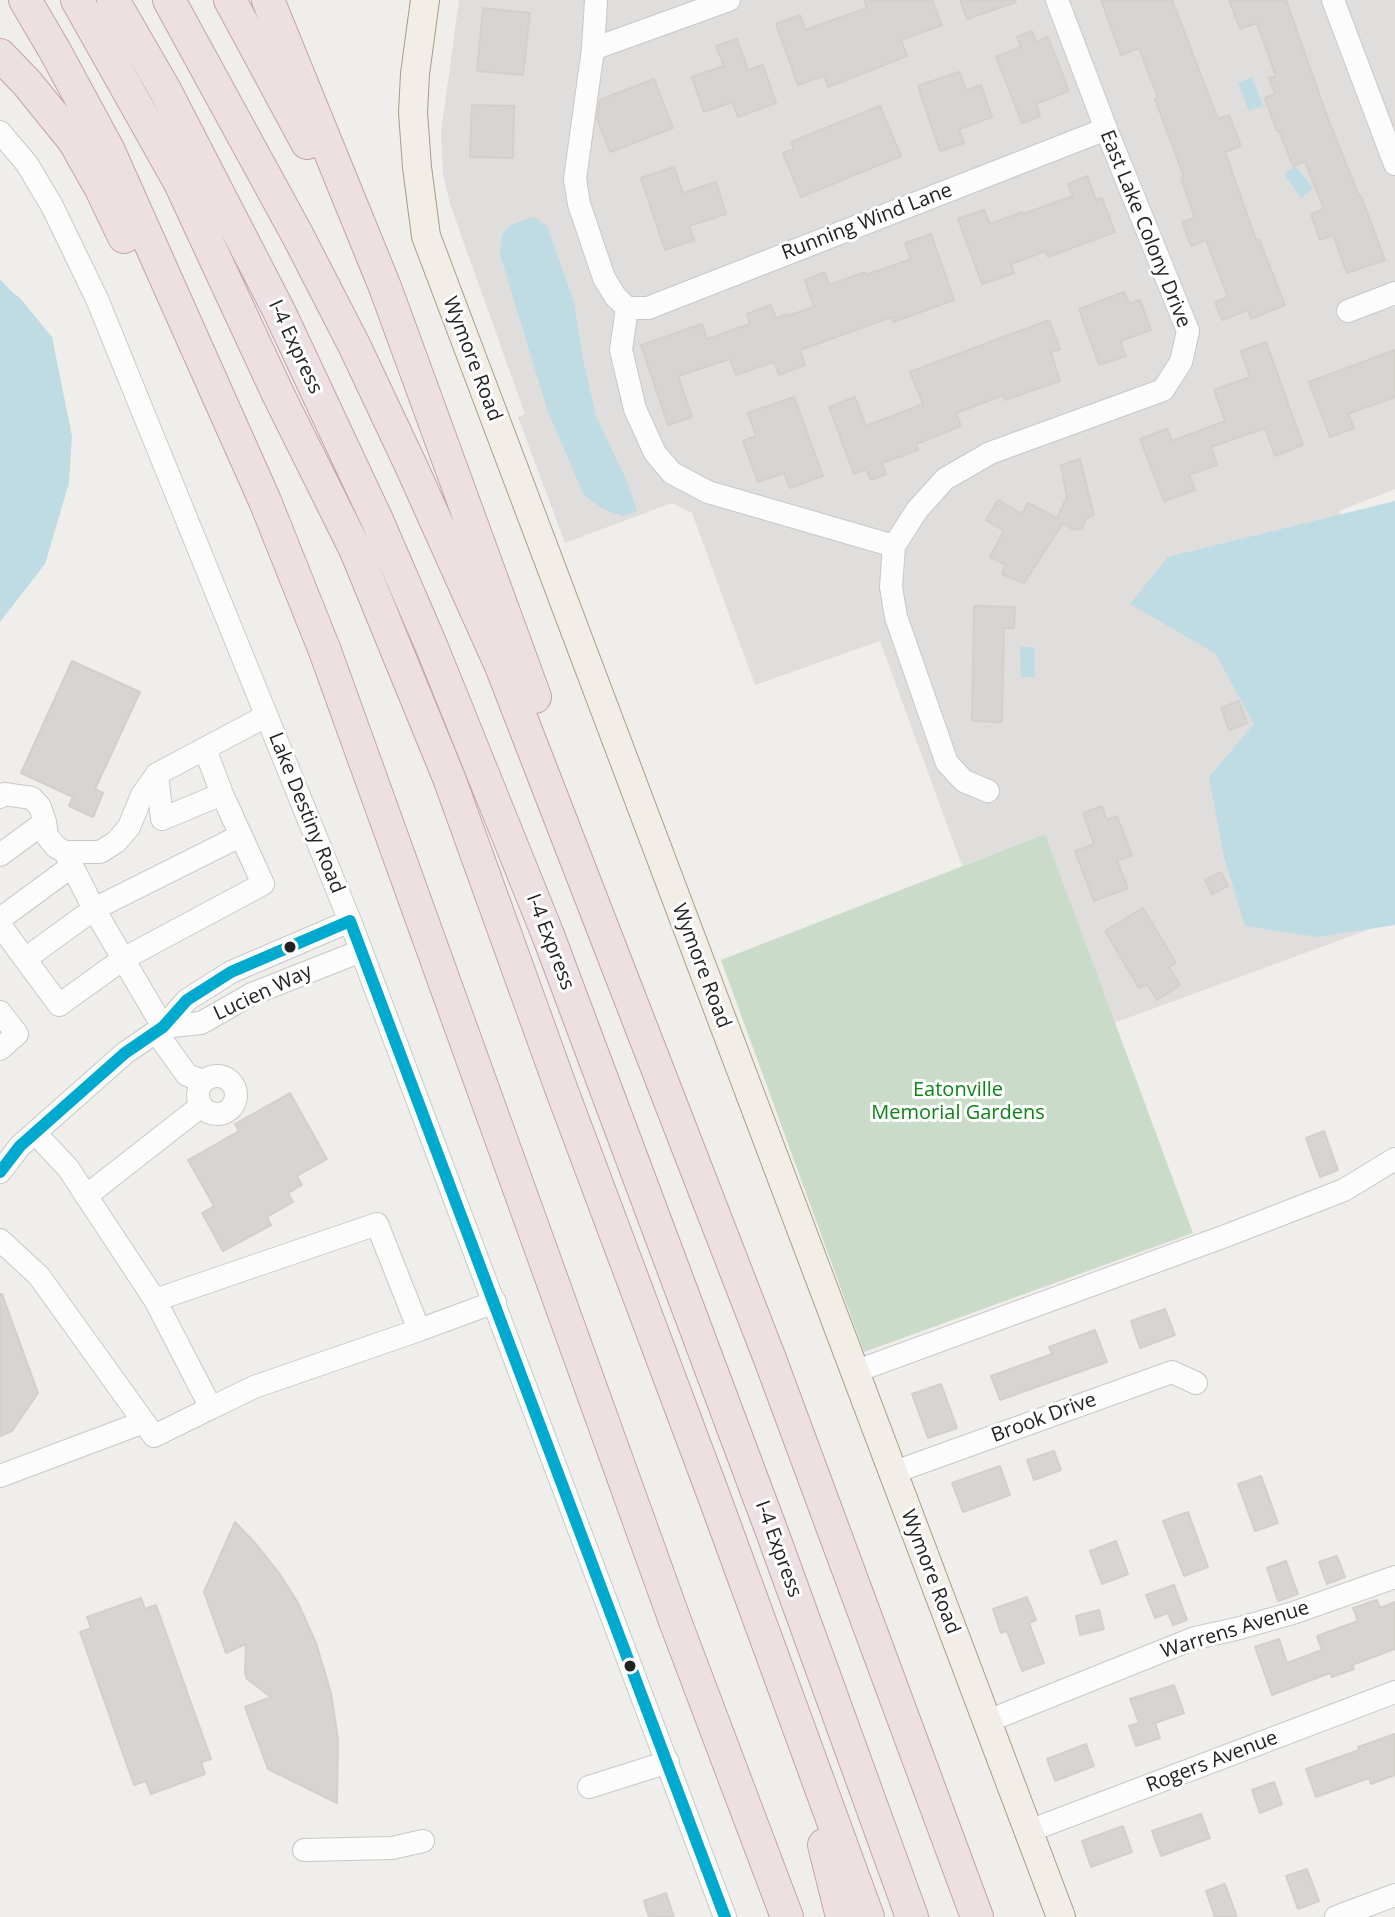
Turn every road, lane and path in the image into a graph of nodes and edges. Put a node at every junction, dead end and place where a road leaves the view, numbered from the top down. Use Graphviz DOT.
graph roads {
  1 [pos="25,0"];
  2 [pos="77,0"];
  3 [pos="113,0"];
  4 [pos="169,0"];
  5 [pos="230,0"];
  6 [pos="268,0"];
  7 [pos="425,0"];
  8 [pos="596,0"];
  9 [pos="729,0"];
  10 [pos="1057,0"];
  11 [pos="1333,0"];
  12 [pos="593,49"];
  13 [pos="0,55"];
  14 [pos="1106,129"];
  15 [pos="0,132"];
  16 [pos="1395,164"];
  17 [pos="385,287"];
  18 [pos="1395,293"];
  19 [pos="627,308"];
  20 [pos="1348,311"];
  21 [pos="265,501"];
  22 [pos="894,546"];
  23 [pos="266,716"];
  24 [pos="205,749"];
  25 [pos="157,774"];
  26 [pos="988,791"];
  27 [pos="222,794"];
  28 [pos="0,797"];
  29 [pos="560,817"];
  30 [pos="45,822"];
  31 [pos="240,836"];
  32 [pos="0,855"];
  33 [pos="69,859"];
  34 [pos="94,909"];
  35 [pos="0,919"];
  36 [pos="350,921"];
  37 [pos="0,925"];
  38 [pos="361,951"];
  39 [pos="25,959"];
  40 [pos="123,959"];
  41 [pos="0,1012"];
  42 [pos="159,1029"];
  43 [pos="0,1049"];
  44 [pos="203,1081"];
  45 [pos="201,1106"];
  46 [pos="35,1133"];
  47 [pos="1395,1159"];
  48 [pos="0,1172"];
  49 [pos="86,1196"];
  50 [pos="0,1240"];
  51 [pos="155,1300"];
  52 [pos="495,1302"];
  53 [pos="419,1330"];
  54 [pos="854,1372"];
  55 [pos="1196,1383"];
  56 [pos="211,1408"];
  57 [pos="144,1422"];
  58 [pos="892,1473"];
  59 [pos="0,1476"];
  60 [pos="1395,1577"];
  61 [pos="812,1644"];
  62 [pos="1395,1692"];
  63 [pos="791,1706"];
  64 [pos="988,1721"];
  65 [pos="668,1762"];
  66 [pos="589,1787"];
  67 [pos="1029,1831"];
  68 [pos="423,1841"];
  69 [pos="304,1850"];
  70 [pos="1395,1895"];
  71 [pos="725,1917"];
  72 [pos="787,1917"];
  73 [pos="842,1917"];
  74 [pos="868,1917"];
  75 [pos="912,1917"];
  76 [pos="935,1917"];
  77 [pos="977,1917"];
  78 [pos="1061,1917"];
  79 [pos="1336,1917"];
  1 -- 21 [label="highway"];
  2 -- 63 [label="highway, I-4 Express"];
  3 -- 61 [label="highway, I-4 Express"];
  4 -- 29 [label="highway"];
  5 -- 17 [label="highway"];
  6 -- 17 [label="highway"];
  7 -- 54 [label="main road, Wymore Road"];
  8 -- 12 [label="street"];
  9 -- 12 [label="street"];
  10 -- 14 [label="street, East Lake Colony Drive"];
  11 -- 16 [label="street"];
  12 -- 19 [label="street"];
  13 -- 21 [label="highway"];
  14 -- 19 [label="street, Running Wind Lane"];
  14 -- 22 [label="street, East Lake Colony Drive"];
  15 -- 23 [label="street, Lake Destiny Road"];
  17 -- 29 [label="highway"];
  18 -- 20 [label="street"];
  19 -- 22 [label="street"];
  21 -- 72 [label="highway"];
  22 -- 26 [label="street, East Lake Colony Drive"];
  23 -- 24 [label="street"];
  23 -- 36 [label="street, Lake Destiny Road"];
  24 -- 25 [label="street"];
  24 -- 27 [label="street"];
  25 -- 27 [label="street"];
  25 -- 33 [label="street"];
  27 -- 31 [label="street"];
  28 -- 30 [label="street"];
  29 -- 77 [label="highway"];
  30 -- 32 [label="street"];
  30 -- 33 [label="street"];
  31 -- 34 [label="street"];
  31 -- 40 [label="street"];
  33 -- 34 [label="street"];
  33 -- 35 [label="street"];
  34 -- 39 [label="street"];
  34 -- 40 [label="street"];
  36 -- 38 [label="street, Lake Destiny Road"];
  36 -- 42 [label="street, Lucien Way"];
  37 -- 39 [label="street"];
  38 -- 42 [label="street, Lucien Way"];
  38 -- 52 [label="street, Lake Destiny Road"];
  39 -- 40 [label="street"];
  40 -- 42 [label="street"];
  41 -- 43 [label="street"];
  42 -- 44 [label="street"];
  42 -- 46 [label="street, Lucien Way"];
  44 -- 45 [label="street"];
  44 -- 45 [label="street"];
  45 -- 49 [label="street"];
  46 -- 48 [label="street, Lucien Way"];
  46 -- 49 [label="street"];
  47 -- 54 [label="street"];
  49 -- 51 [label="street"];
  50 -- 57 [label="street"];
  51 -- 53 [label="street"];
  51 -- 56 [label="street"];
  52 -- 53 [label="street"];
  52 -- 65 [label="street, Lake Destiny Road"];
  53 -- 56 [label="street"];
  54 -- 58 [label="main road, Wymore Road"];
  55 -- 58 [label="street, Brook Drive"];
  56 -- 57 [label="street"];
  57 -- 59 [label="street"];
  58 -- 64 [label="main road, Wymore Road"];
  60 -- 64 [label="street, Warrens Avenue"];
  61 -- 75 [label="highway, I-4 Express"];
  61 -- 76 [label="highway"];
  62 -- 67 [label="street, Rogers Avenue"];
  63 -- 73 [label="highway"];
  63 -- 74 [label="highway, I-4 Express"];
  64 -- 67 [label="main road, Wymore Road"];
  65 -- 66 [label="street"];
  65 -- 71 [label="street, Lake Destiny Road"];
  67 -- 78 [label="main road, Wymore Road"];
  68 -- 69 [label="street"];
  70 -- 79 [label="street"];
}
